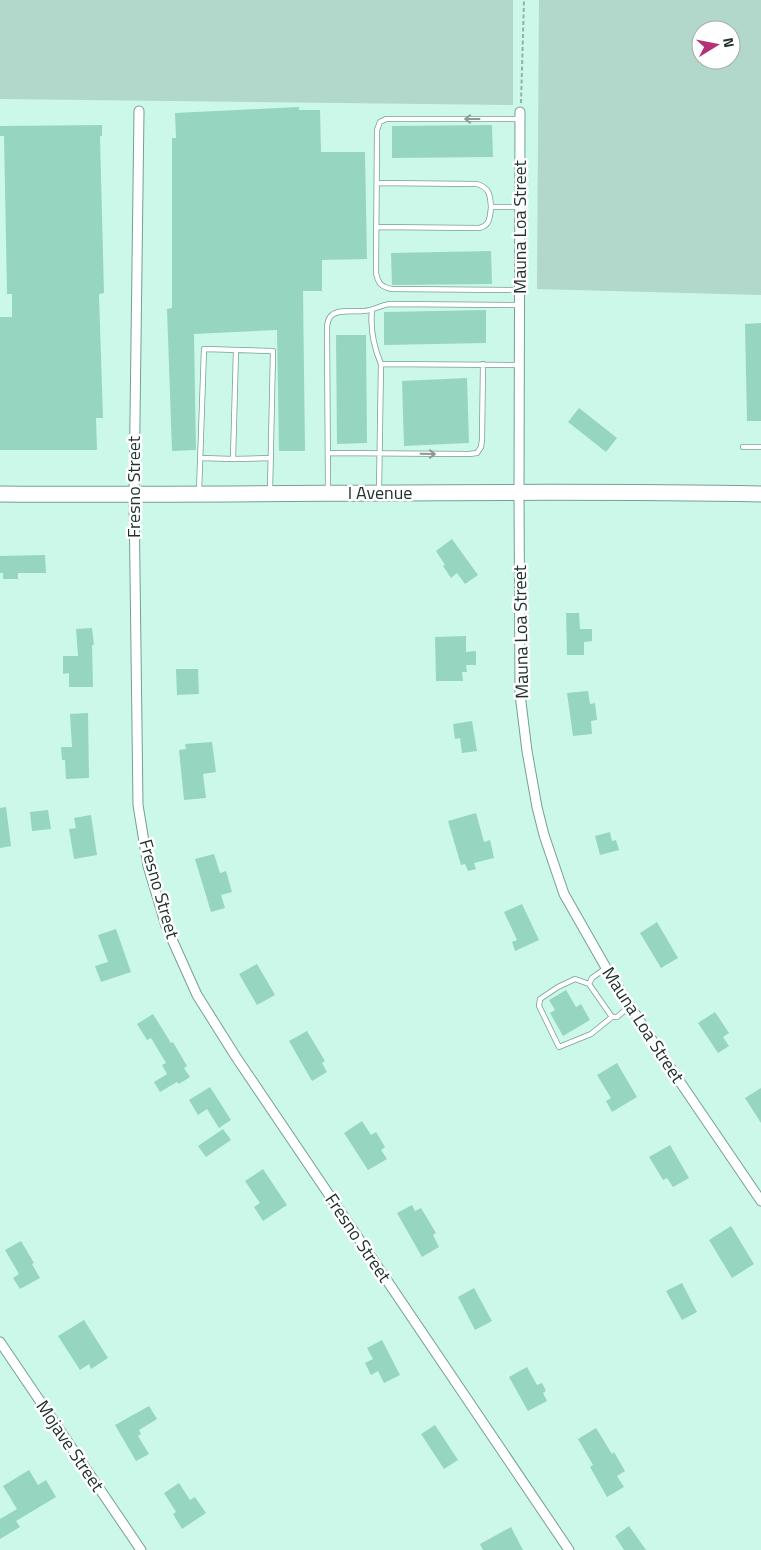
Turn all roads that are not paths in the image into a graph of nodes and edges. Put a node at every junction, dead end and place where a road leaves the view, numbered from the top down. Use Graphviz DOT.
graph roads {
  1 [pos="139,111"];
  2 [pos="520,116"];
  3 [pos="377,183"];
  4 [pos="490,207"];
  5 [pos="520,207"];
  6 [pos="376,227"];
  7 [pos="520,290"];
  8 [pos="520,305"];
  9 [pos="372,310"];
  10 [pos="236,350"];
  11 [pos="381,364"];
  12 [pos="483,364"];
  13 [pos="520,365"];
  14 [pos="743,447"];
  15 [pos="761,447"];
  16 [pos="328,453"];
  17 [pos="379,453"];
  18 [pos="201,458"];
  19 [pos="271,458"];
  20 [pos="233,459"];
  21 [pos="519,492"];
  22 [pos="199,493"];
  23 [pos="270,493"];
  24 [pos="328,493"];
  25 [pos="379,493"];
  26 [pos="0,494"];
  27 [pos="761,494"];
  28 [pos="134,495"];
  29 [pos="606,968"];
  30 [pos="589,984"];
  31 [pos="630,1006"];
  32 [pos="612,1018"];
  33 [pos="761,1202"];
  34 [pos="0,1342"];
  35 [pos="141,1550"];
  36 [pos="569,1550"];
  1 -- 28 [label="street, Fresno Street"];
  2 -- 3 [label="lane, one-way"];
  2 -- 5 [label="street, Mauna Loa Street"];
  3 -- 4 [label="lane"];
  3 -- 6 [label="lane"];
  4 -- 5 [label="lane"];
  4 -- 6 [label="lane"];
  5 -- 7 [label="street, Mauna Loa Street"];
  6 -- 7 [label="lane"];
  7 -- 8 [label="street, Mauna Loa Street"];
  8 -- 9 [label="lane"];
  8 -- 13 [label="street, Mauna Loa Street"];
  9 -- 11 [label="lane"];
  9 -- 16 [label="lane"];
  10 -- 18 [label="lane"];
  10 -- 19 [label="lane"];
  10 -- 20 [label="lane"];
  11 -- 12 [label="lane"];
  11 -- 17 [label="lane"];
  12 -- 13 [label="lane"];
  17 -- 12 [label="lane, one-way"];
  13 -- 21 [label="street, Mauna Loa Street"];
  14 -- 15 [label="lane"];
  16 -- 17 [label="lane"];
  16 -- 24 [label="lane"];
  17 -- 25 [label="lane"];
  18 -- 20 [label="lane"];
  18 -- 22 [label="lane"];
  19 -- 20 [label="lane"];
  19 -- 23 [label="lane"];
  21 -- 25 [label="main road, I Avenue"];
  21 -- 27 [label="main road, I Avenue"];
  21 -- 29 [label="street, Mauna Loa Street"];
  22 -- 23 [label="main road, I Avenue"];
  22 -- 28 [label="main road, I Avenue"];
  23 -- 24 [label="main road, I Avenue"];
  24 -- 25 [label="main road, I Avenue"];
  26 -- 28 [label="main road, I Avenue"];
  28 -- 36 [label="street, Fresno Street"];
  29 -- 30 [label="lane"];
  29 -- 31 [label="street, Mauna Loa Street"];
  30 -- 32 [label="lane"];
  30 -- 32 [label="lane"];
  31 -- 32 [label="lane"];
  31 -- 33 [label="street, Mauna Loa Street"];
  34 -- 35 [label="street, Mojave Street"];
}
